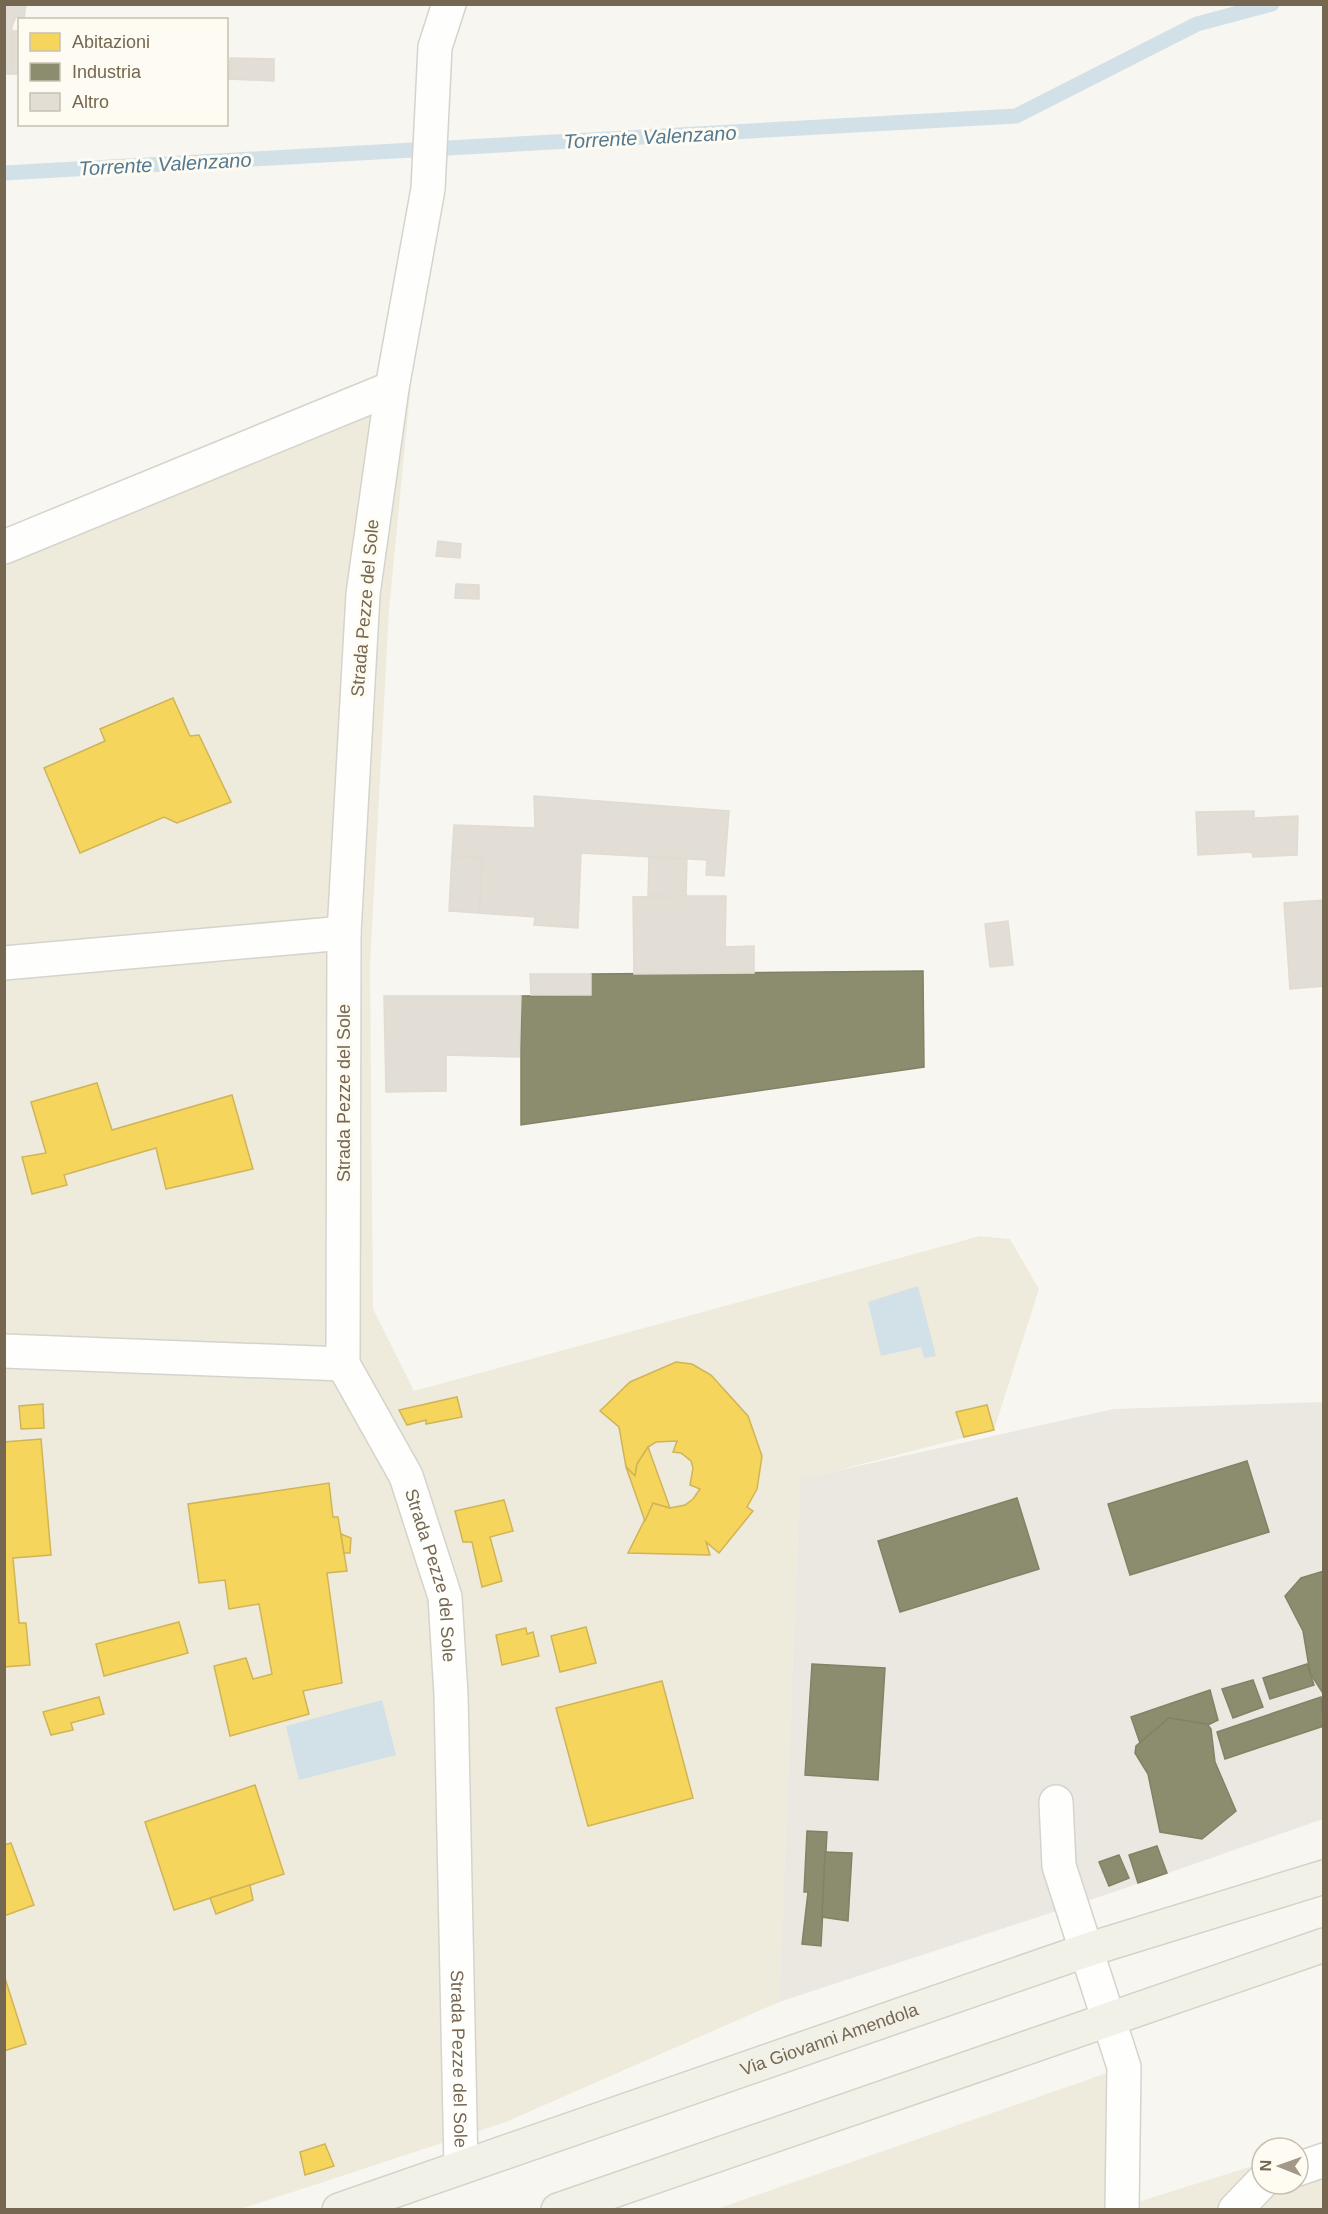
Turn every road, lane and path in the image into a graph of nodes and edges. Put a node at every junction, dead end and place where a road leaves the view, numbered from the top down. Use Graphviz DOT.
graph roads {
  1 [pos="449,4"];
  2 [pos="392,388"];
  3 [pos="4,547"];
  4 [pos="344,933"];
  5 [pos="4,963"];
  6 [pos="4,1351"];
  7 [pos="342,1364"];
  8 [pos="1056,1802"];
  9 [pos="1323,1877"];
  10 [pos="1323,1945"];
  11 [pos="1087,1950"];
  12 [pos="1109,2019"];
  13 [pos="461,2167"];
  14 [pos="1250,2194"];
  15 [pos="339,2210"];
  16 [pos="558,2210"];
  17 [pos="1122,2210"];
  18 [pos="1235,2210"];
  1 -- 2 [label="street, Strada Pezze del Sole"];
  2 -- 3 [label="street"];
  2 -- 4 [label="street, Strada Pezze del Sole"];
  4 -- 5 [label="street"];
  4 -- 7 [label="street, Strada Pezze del Sole"];
  6 -- 7 [label="street"];
  7 -- 13 [label="street, Strada Pezze del Sole"];
  8 -- 11 [label="street"];
  9 -- 11 [label="main road, Via Giovanni Amendola"];
  10 -- 12 [label="main road"];
  11 -- 12 [label="street"];
  11 -- 13 [label="main road, Via Giovanni Amendola"];
  12 -- 16 [label="main road"];
  12 -- 17 [label="street"];
  13 -- 15 [label="main road, Via Giovanni Amendola"];
  14 -- 18 [label="street"];
}
